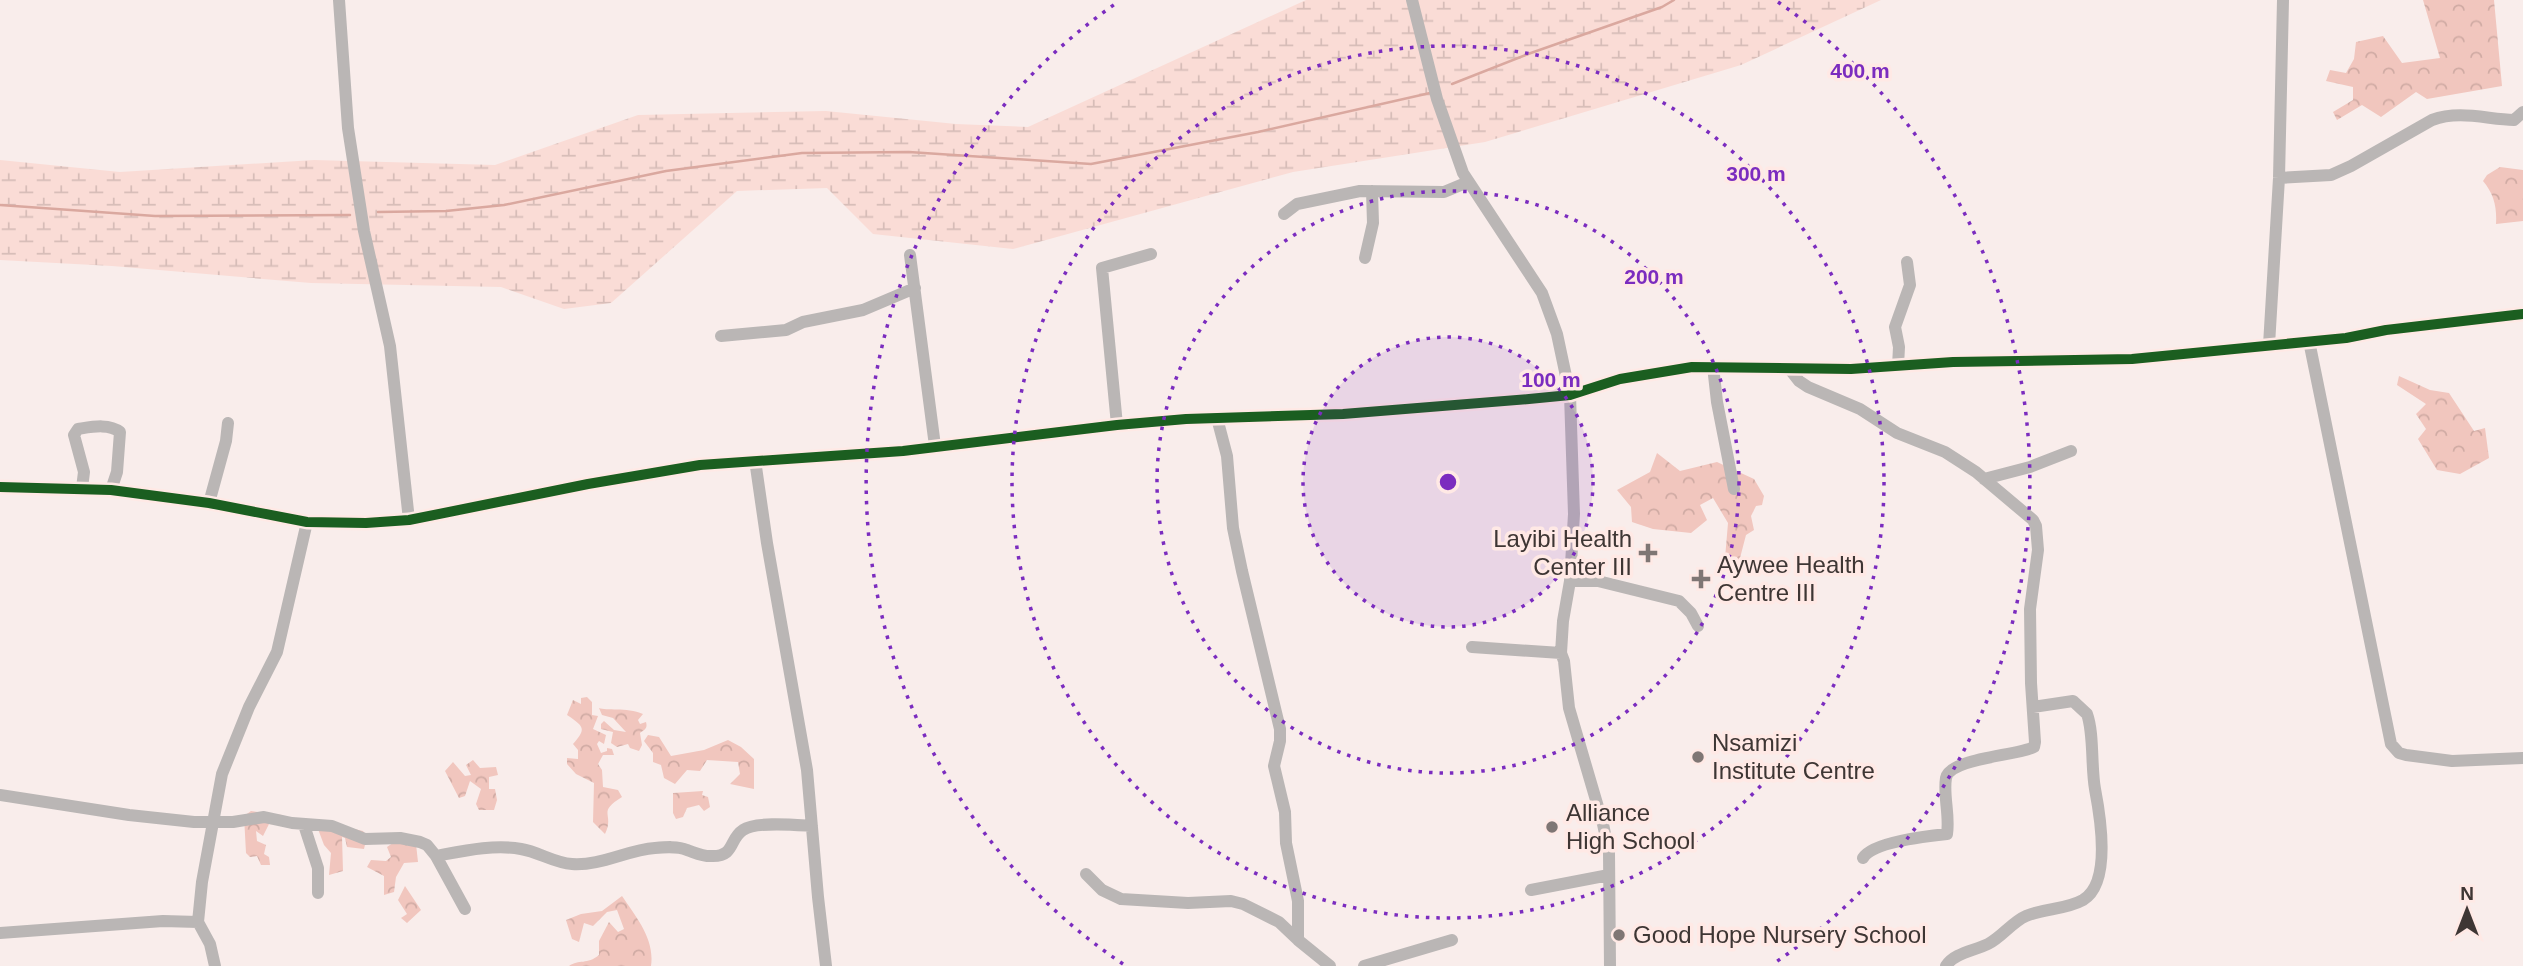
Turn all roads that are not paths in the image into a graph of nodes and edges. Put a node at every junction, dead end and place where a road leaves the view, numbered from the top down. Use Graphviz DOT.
graph roads {
  1 [pos="339,0"];
  2 [pos="1412,0"];
  3 [pos="2283,0"];
  4 [pos="2523,112"];
  5 [pos="2279,178"];
  6 [pos="1468,182"];
  7 [pos="1372,191"];
  8 [pos="1284,214"];
  9 [pos="1151,254"];
  10 [pos="910,255"];
  11 [pos="1365,258"];
  12 [pos="1907,262"];
  13 [pos="915,288"];
  14 [pos="2523,314"];
  15 [pos="721,336"];
  16 [pos="2309,341"];
  17 [pos="2269,345"];
  18 [pos="1713,366"];
  19 [pos="1898,366"];
  20 [pos="1788,367"];
  21 [pos="1570,395"];
  22 [pos="1217,418"];
  23 [pos="228,423"];
  24 [pos="1117,425"];
  25 [pos="936,446"];
  26 [pos="2071,451"];
  27 [pos="755,460"];
  28 [pos="1984,479"];
  29 [pos="0,487"];
  30 [pos="82,488"];
  31 [pos="111,489"];
  32 [pos="1734,489"];
  33 [pos="209,503"];
  34 [pos="410,520"];
  35 [pos="307,522"];
  36 [pos="1570,581"];
  37 [pos="1698,626"];
  38 [pos="1472,647"];
  39 [pos="1561,653"];
  40 [pos="2033,706"];
  41 [pos="2523,758"];
  42 [pos="0,795"];
  43 [pos="212,823"];
  44 [pos="304,825"];
  45 [pos="812,825"];
  46 [pos="436,856"];
  47 [pos="1863,858"];
  48 [pos="1086,874"];
  49 [pos="1609,875"];
  50 [pos="1531,890"];
  51 [pos="318,893"];
  52 [pos="465,909"];
  53 [pos="198,922"];
  54 [pos="0,933"];
  55 [pos="1298,940"];
  56 [pos="1452,940"];
  57 [pos="215,966"];
  58 [pos="826,966"];
  59 [pos="1330,966"];
  60 [pos="1364,966"];
  61 [pos="1610,966"];
  62 [pos="1946,966"];
  1 -- 34 [label="street"];
  2 -- 6 [label="street"];
  3 -- 5 [label="street"];
  4 -- 5 [label="street"];
  5 -- 17 [label="street"];
  6 -- 7 [label="street"];
  6 -- 21 [label="street"];
  7 -- 8 [label="street"];
  7 -- 11 [label="street"];
  9 -- 24 [label="street"];
  10 -- 13 [label="street"];
  12 -- 19 [label="street"];
  13 -- 15 [label="street"];
  13 -- 25 [label="street"];
  14 -- 16 [label="street"];
  16 -- 17 [label="street"];
  16 -- 41 [label="street"];
  17 -- 19 [label="street"];
  18 -- 20 [label="street"];
  18 -- 21 [label="street"];
  18 -- 32 [label="street"];
  19 -- 20 [label="street"];
  20 -- 28 [label="street"];
  21 -- 22 [label="street"];
  21 -- 36 [label="street"];
  22 -- 24 [label="street"];
  22 -- 55 [label="street"];
  23 -- 33 [label="street"];
  24 -- 25 [label="street"];
  25 -- 27 [label="street"];
  26 -- 28 [label="street"];
  27 -- 34 [label="street"];
  27 -- 45 [label="street"];
  28 -- 40 [label="street"];
  29 -- 30 [label="street"];
  30 -- 31 [label="street"];
  30 -- 31 [label="street"];
  31 -- 33 [label="street"];
  33 -- 35 [label="street"];
  34 -- 35 [label="street"];
  35 -- 43 [label="street"];
  36 -- 37 [label="street"];
  36 -- 39 [label="street"];
  38 -- 39 [label="street"];
  39 -- 49 [label="street"];
  40 -- 47 [label="street"];
  40 -- 62 [label="street"];
  42 -- 43 [label="street"];
  43 -- 44 [label="street"];
  43 -- 53 [label="street"];
  44 -- 46 [label="street"];
  44 -- 51 [label="street"];
  45 -- 46 [label="street"];
  45 -- 58 [label="street"];
  46 -- 52 [label="street"];
  48 -- 55 [label="street"];
  49 -- 50 [label="street"];
  49 -- 61 [label="street"];
  53 -- 54 [label="street"];
  53 -- 57 [label="street"];
  55 -- 59 [label="street"];
  56 -- 60 [label="street"];
}
